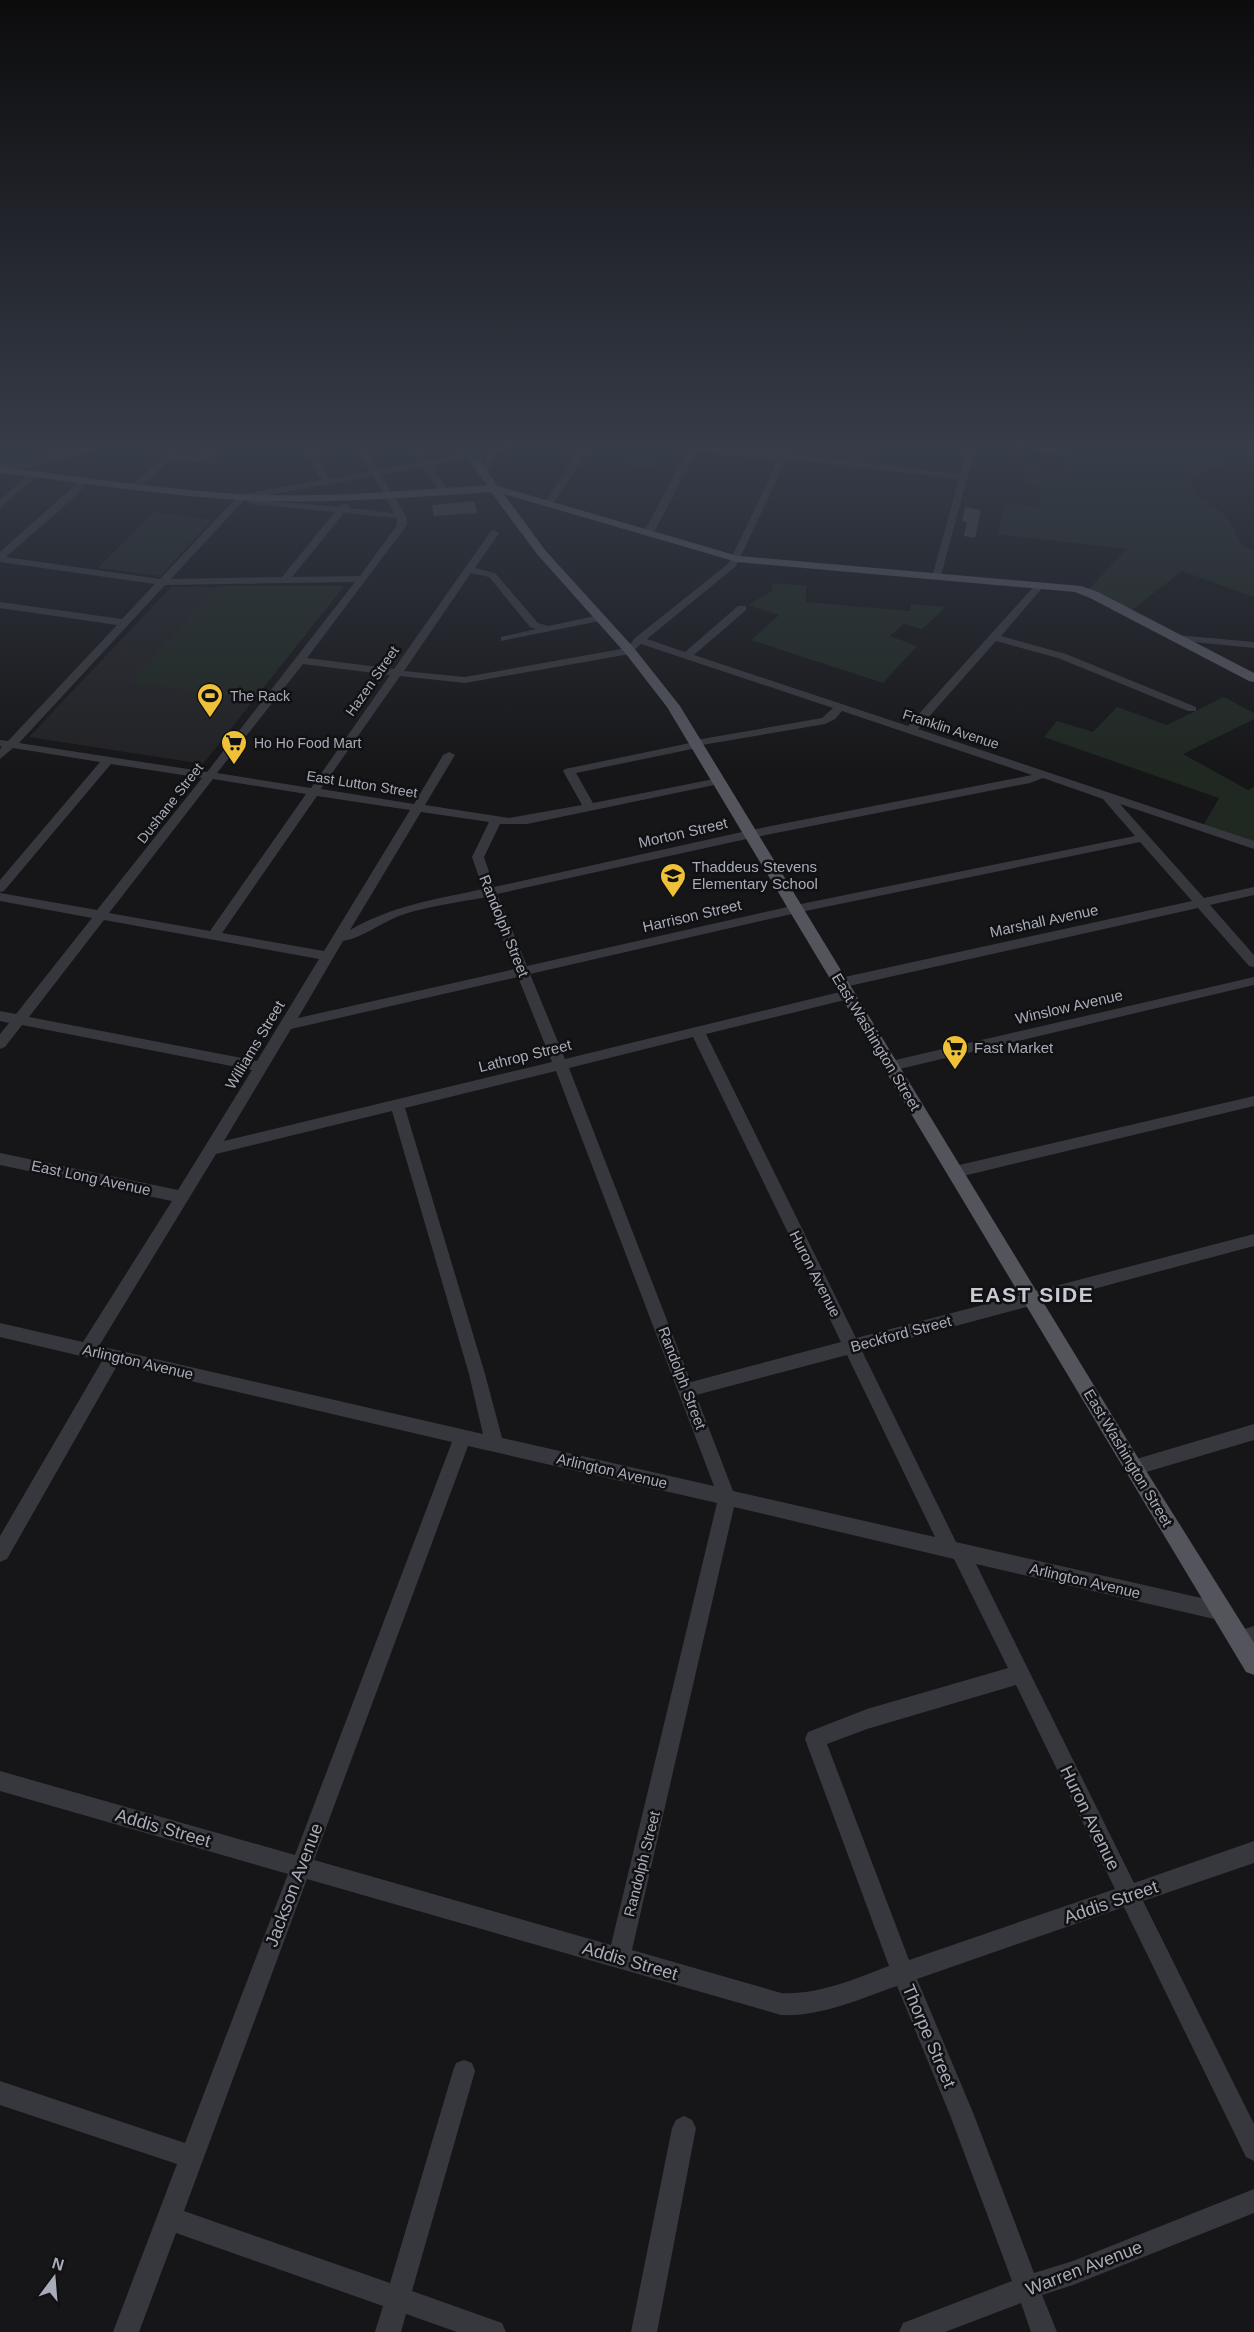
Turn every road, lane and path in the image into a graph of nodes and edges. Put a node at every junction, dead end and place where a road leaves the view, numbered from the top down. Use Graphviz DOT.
graph roads {
  1 [pos="189,554"];
  2 [pos="307,554"];
  3 [pos="381,554"];
  4 [pos="479,554"];
  5 [pos="543,554"];
  6 [pos="720,554"];
  7 [pos="739,554"];
  8 [pos="944,554"];
  9 [pos="0,558"];
  10 [pos="737,559"];
  11 [pos="468,569"];
  12 [pos="938,577"];
  13 [pos="363,579"];
  14 [pos="285,581"];
  15 [pos="163,582"];
  16 [pos="1040,585"];
  17 [pos="0,605"];
  18 [pos="742,608"];
  19 [pos="600,618"];
  20 [pos="125,623"];
  21 [pos="546,629"];
  22 [pos="994,637"];
  23 [pos="1177,638"];
  24 [pos="505,639"];
  25 [pos="1254,645"];
  26 [pos="634,646"];
  27 [pos="686,656"];
  28 [pos="300,660"];
  29 [pos="395,673"];
  30 [pos="1254,678"];
  31 [pos="839,708"];
  32 [pos="1192,709"];
  33 [pos="910,731"];
  34 [pos="5,744"];
  35 [pos="696,744"];
  36 [pos="449,755"];
  37 [pos="0,756"];
  38 [pos="110,759"];
  39 [pos="1041,775"];
  40 [pos="211,776"];
  41 [pos="719,781"];
  42 [pos="314,792"];
  43 [pos="1108,797"];
  44 [pos="416,808"];
  45 [pos="590,808"];
  46 [pos="496,820"];
  47 [pos="751,834"];
  48 [pos="1142,838"];
  49 [pos="1254,845"];
  50 [pos="0,888"];
  51 [pos="490,891"];
  52 [pos="1254,891"];
  53 [pos="0,897"];
  54 [pos="1200,903"];
  55 [pos="796,909"];
  56 [pos="101,915"];
  57 [pos="214,935"];
  58 [pos="337,938"];
  59 [pos="327,956"];
  60 [pos="1254,963"];
  61 [pos="523,972"];
  62 [pos="1254,981"];
  63 [pos="844,989"];
  64 [pos="0,1016"];
  65 [pos="19,1020"];
  66 [pos="286,1025"];
  67 [pos="697,1032"];
  68 [pos="0,1044"];
  69 [pos="560,1064"];
  70 [pos="891,1066"];
  71 [pos="261,1067"];
  72 [pos="1254,1101"];
  73 [pos="397,1105"];
  74 [pos="211,1150"];
  75 [pos="0,1159"];
  76 [pos="955,1172"];
  77 [pos="182,1197"];
  78 [pos="1254,1240"];
  79 [pos="1031,1299"];
  80 [pos="2,1335"];
  81 [pos="852,1346"];
  82 [pos="87,1350"];
  83 [pos="113,1357"];
  84 [pos="686,1390"];
  85 [pos="1254,1432"];
  86 [pos="463,1437"];
  87 [pos="495,1445"];
  88 [pos="1133,1468"];
  89 [pos="727,1498"];
  90 [pos="955,1550"];
  91 [pos="0,1552"];
  92 [pos="1223,1612"];
  93 [pos="1247,1637"];
  94 [pos="1254,1664"];
  95 [pos="1020,1674"];
  96 [pos="0,1781"];
  97 [pos="1254,1852"];
  98 [pos="300,1867"];
  99 [pos="1129,1896"];
  100 [pos="619,1958"];
  101 [pos="903,1973"];
  102 [pos="464,2071"];
  103 [pos="0,2094"];
  104 [pos="684,2128"];
  105 [pos="1254,2149"];
  106 [pos="192,2157"];
  107 [pos="1254,2201"];
  108 [pos="168,2218"];
  109 [pos="1027,2289"];
  110 [pos="397,2300"];
  111 [pos="126,2332"];
  112 [pos="388,2332"];
  113 [pos="493,2332"];
  114 [pos="644,2332"];
  115 [pos="912,2332"];
  116 [pos="1044,2332"];
  1 -- 15 [label="street"];
  2 -- 14 [label="street"];
  3 -- 13 [label="street, Dushane Street"];
  4 -- 11 [label="street, Hazen Street"];
  5 -- 19 [label="main road, East Washington Street"];
  6 -- 10 [label="main road"];
  7 -- 10 [label="street"];
  8 -- 12 [label="street"];
  9 -- 15 [label="street"];
  10 -- 12 [label="main road"];
  10 -- 26 [label="street"];
  11 -- 21 [label="street"];
  11 -- 29 [label="street, Hazen Street"];
  12 -- 16 [label="main road"];
  13 -- 14 [label="street"];
  13 -- 28 [label="street, Dushane Street"];
  14 -- 15 [label="street"];
  15 -- 20 [label="street"];
  16 -- 22 [label="street"];
  16 -- 23 [label="main road"];
  17 -- 20 [label="street"];
  18 -- 27 [label="street"];
  19 -- 21 [label="street"];
  19 -- 26 [label="main road, East Washington Street"];
  20 -- 34 [label="street"];
  21 -- 24 [label="street"];
  22 -- 32 [label="street"];
  22 -- 33 [label="street"];
  23 -- 25 [label="street"];
  23 -- 30 [label="main road"];
  26 -- 27 [label="street, Franklin Avenue"];
  26 -- 29 [label="street"];
  26 -- 35 [label="main road, East Washington Street"];
  27 -- 31 [label="street, Franklin Avenue"];
  28 -- 29 [label="street"];
  28 -- 40 [label="street, Dushane Street"];
  29 -- 42 [label="street, Hazen Street"];
  31 -- 33 [label="street, Franklin Avenue"];
  31 -- 35 [label="street"];
  33 -- 39 [label="street, Franklin Avenue"];
  34 -- 37 [label="street"];
  34 -- 38 [label="street, East Lutton Street"];
  35 -- 41 [label="main road, East Washington Street"];
  35 -- 45 [label="street"];
  36 -- 44 [label="street, Williams Street"];
  38 -- 40 [label="street, East Lutton Street"];
  38 -- 50 [label="street"];
  39 -- 43 [label="street, Franklin Avenue"];
  39 -- 47 [label="street, Morton Street"];
  40 -- 42 [label="street, East Lutton Street"];
  40 -- 56 [label="street, Dushane Street"];
  41 -- 45 [label="street, East Lutton Street"];
  41 -- 47 [label="main road, East Washington Street"];
  42 -- 44 [label="street, East Lutton Street"];
  42 -- 57 [label="street, Hazen Street"];
  43 -- 48 [label="street"];
  43 -- 49 [label="street, Franklin Avenue"];
  44 -- 46 [label="street, East Lutton Street"];
  44 -- 58 [label="street, Williams Street"];
  45 -- 46 [label="street, East Lutton Street"];
  46 -- 51 [label="street, Randolph Street"];
  47 -- 51 [label="street, Morton Street"];
  47 -- 55 [label="main road, East Washington Street"];
  48 -- 54 [label="street"];
  48 -- 55 [label="street, Harrison Street"];
  51 -- 58 [label="street, Morton Street"];
  51 -- 61 [label="street, Randolph Street"];
  52 -- 54 [label="street, Marshall Avenue"];
  53 -- 56 [label="street"];
  54 -- 60 [label="street"];
  54 -- 63 [label="street, Marshall Avenue"];
  55 -- 61 [label="street, Harrison Street"];
  55 -- 63 [label="main road, East Washington Street"];
  56 -- 57 [label="street"];
  56 -- 65 [label="street, Dushane Street"];
  57 -- 59 [label="street"];
  58 -- 59 [label="street, Williams Street"];
  59 -- 66 [label="street, Williams Street"];
  61 -- 66 [label="street, Harrison Street"];
  61 -- 69 [label="street, Randolph Street"];
  62 -- 70 [label="street, Winslow Avenue"];
  63 -- 67 [label="street, Lathrop Street"];
  63 -- 70 [label="main road, East Washington Street"];
  64 -- 65 [label="street"];
  65 -- 68 [label="street, Dushane Street"];
  65 -- 71 [label="street"];
  66 -- 71 [label="street, Williams Street"];
  67 -- 69 [label="street, Lathrop Street"];
  67 -- 81 [label="street, Huron Avenue"];
  69 -- 73 [label="street, Lathrop Street"];
  69 -- 84 [label="street, Randolph Street"];
  70 -- 76 [label="main road, East Washington Street"];
  71 -- 74 [label="street, Williams Street"];
  72 -- 76 [label="street"];
  73 -- 74 [label="street, Lathrop Street"];
  73 -- 87 [label="street"];
  74 -- 77 [label="street, Williams Street"];
  75 -- 77 [label="street, East Long Avenue"];
  76 -- 79 [label="main road, East Washington Street"];
  77 -- 82 [label="street, Williams Street"];
  78 -- 79 [label="street, Beckford Street"];
  79 -- 81 [label="street, Beckford Street"];
  79 -- 88 [label="main road, East Washington Street"];
  80 -- 82 [label="street, Arlington Avenue"];
  81 -- 84 [label="street, Beckford Street"];
  81 -- 90 [label="street, Huron Avenue"];
  82 -- 83 [label="street, Arlington Avenue"];
  83 -- 86 [label="street, Arlington Avenue"];
  83 -- 91 [label="street"];
  84 -- 89 [label="street, Randolph Street"];
  85 -- 88 [label="street"];
  86 -- 87 [label="street, Arlington Avenue"];
  86 -- 98 [label="street, Jackson Avenue"];
  87 -- 89 [label="street, Arlington Avenue"];
  88 -- 92 [label="main road, East Washington Street"];
  89 -- 90 [label="street, Arlington Avenue"];
  89 -- 100 [label="street, Randolph Street"];
  90 -- 92 [label="street, Arlington Avenue"];
  90 -- 95 [label="street, Huron Avenue"];
  92 -- 93 [label="main road, East Washington Street"];
  93 -- 94 [label="main road, East Washington Street"];
  95 -- 99 [label="street, Huron Avenue"];
  95 -- 101 [label="street, Thorpe Street"];
  96 -- 98 [label="street, Addis Street"];
  97 -- 99 [label="street, Addis Street"];
  98 -- 100 [label="street, Addis Street"];
  98 -- 106 [label="street, Jackson Avenue"];
  99 -- 101 [label="street, Addis Street"];
  99 -- 105 [label="street, Huron Avenue"];
  100 -- 101 [label="street, Addis Street"];
  101 -- 109 [label="street, Thorpe Street"];
  102 -- 110 [label="street"];
  103 -- 106 [label="street"];
  104 -- 114 [label="street"];
  106 -- 108 [label="street, Jackson Avenue"];
  107 -- 109 [label="street, Warren Avenue"];
  108 -- 110 [label="street"];
  108 -- 111 [label="street, Jackson Avenue"];
  109 -- 115 [label="street, Warren Avenue"];
  109 -- 116 [label="street, Thorpe Street"];
  110 -- 112 [label="street"];
  110 -- 113 [label="street"];
}
